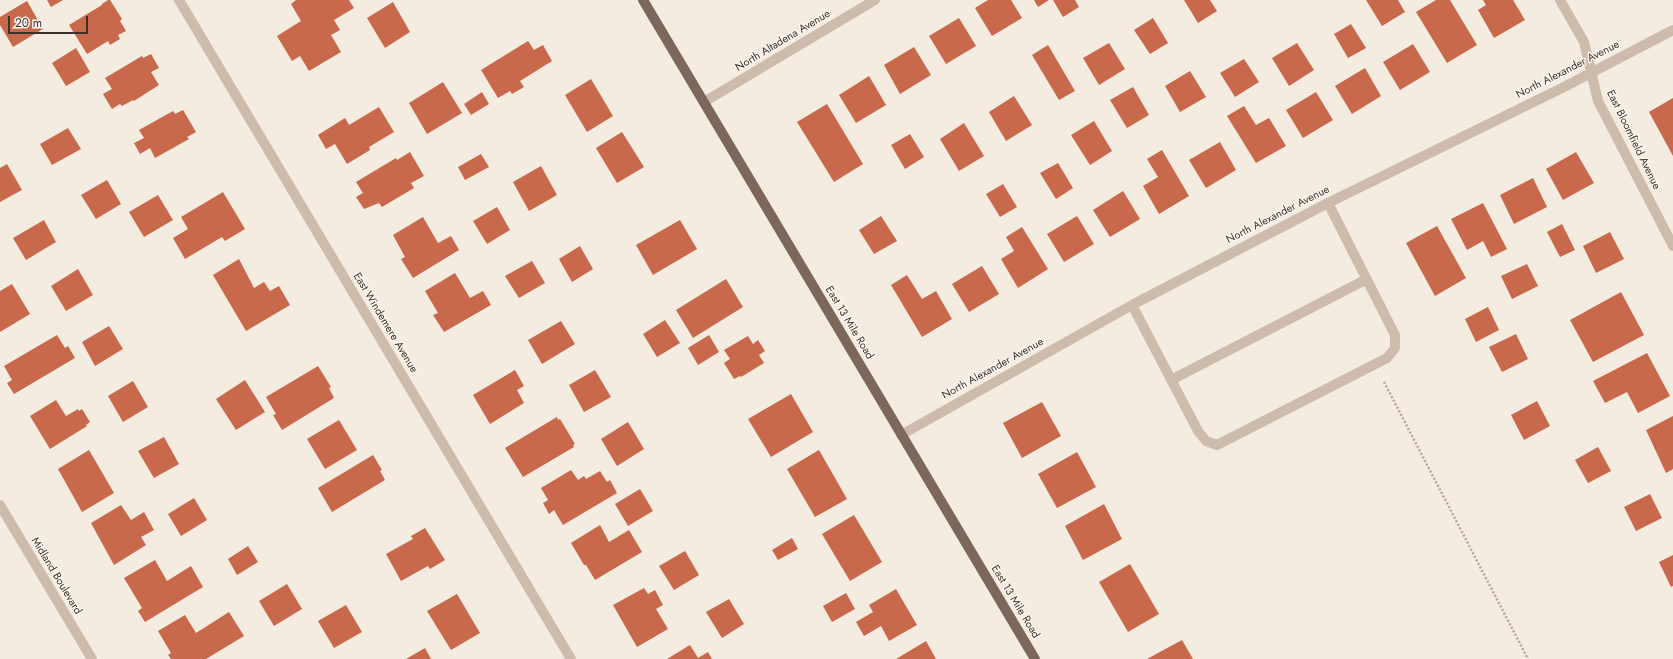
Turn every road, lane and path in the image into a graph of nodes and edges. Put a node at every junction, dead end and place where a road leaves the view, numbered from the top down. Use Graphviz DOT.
graph roads {
  1 [pos="179,0"];
  2 [pos="643,0"];
  3 [pos="874,0"];
  4 [pos="1560,0"];
  5 [pos="1673,30"];
  6 [pos="1592,72"];
  7 [pos="704,102"];
  8 [pos="1328,203"];
  9 [pos="1673,246"];
  10 [pos="1367,280"];
  11 [pos="1132,305"];
  12 [pos="1389,379"];
  13 [pos="1171,380"];
  14 [pos="1384,382"];
  15 [pos="1377,386"];
  16 [pos="901,434"];
  17 [pos="0,504"];
  18 [pos="92,659"];
  19 [pos="571,659"];
  20 [pos="1035,659"];
  21 [pos="1528,659"];
  1 -- 19 [label="street, East Windemere Avenue"];
  2 -- 7 [label="main road, East 13 Mile Road"];
  3 -- 7 [label="street, North Altadena Avenue"];
  4 -- 6 [label="street, East Bloomfield Avenue"];
  5 -- 6 [label="street, North Alexander Avenue"];
  6 -- 8 [label="street, North Alexander Avenue"];
  6 -- 9 [label="street, East Bloomfield Avenue"];
  7 -- 16 [label="main road, East 13 Mile Road"];
  8 -- 10 [label="street"];
  8 -- 11 [label="street, North Alexander Avenue"];
  10 -- 13 [label="street"];
  10 -- 13 [label="street"];
  11 -- 13 [label="street"];
  11 -- 16 [label="street, North Alexander Avenue"];
  12 -- 14 [label="path"];
  14 -- 15 [label="path"];
  14 -- 21 [label="path"];
  16 -- 20 [label="main road, East 13 Mile Road"];
  17 -- 18 [label="street, Midland Boulevard"];
}
